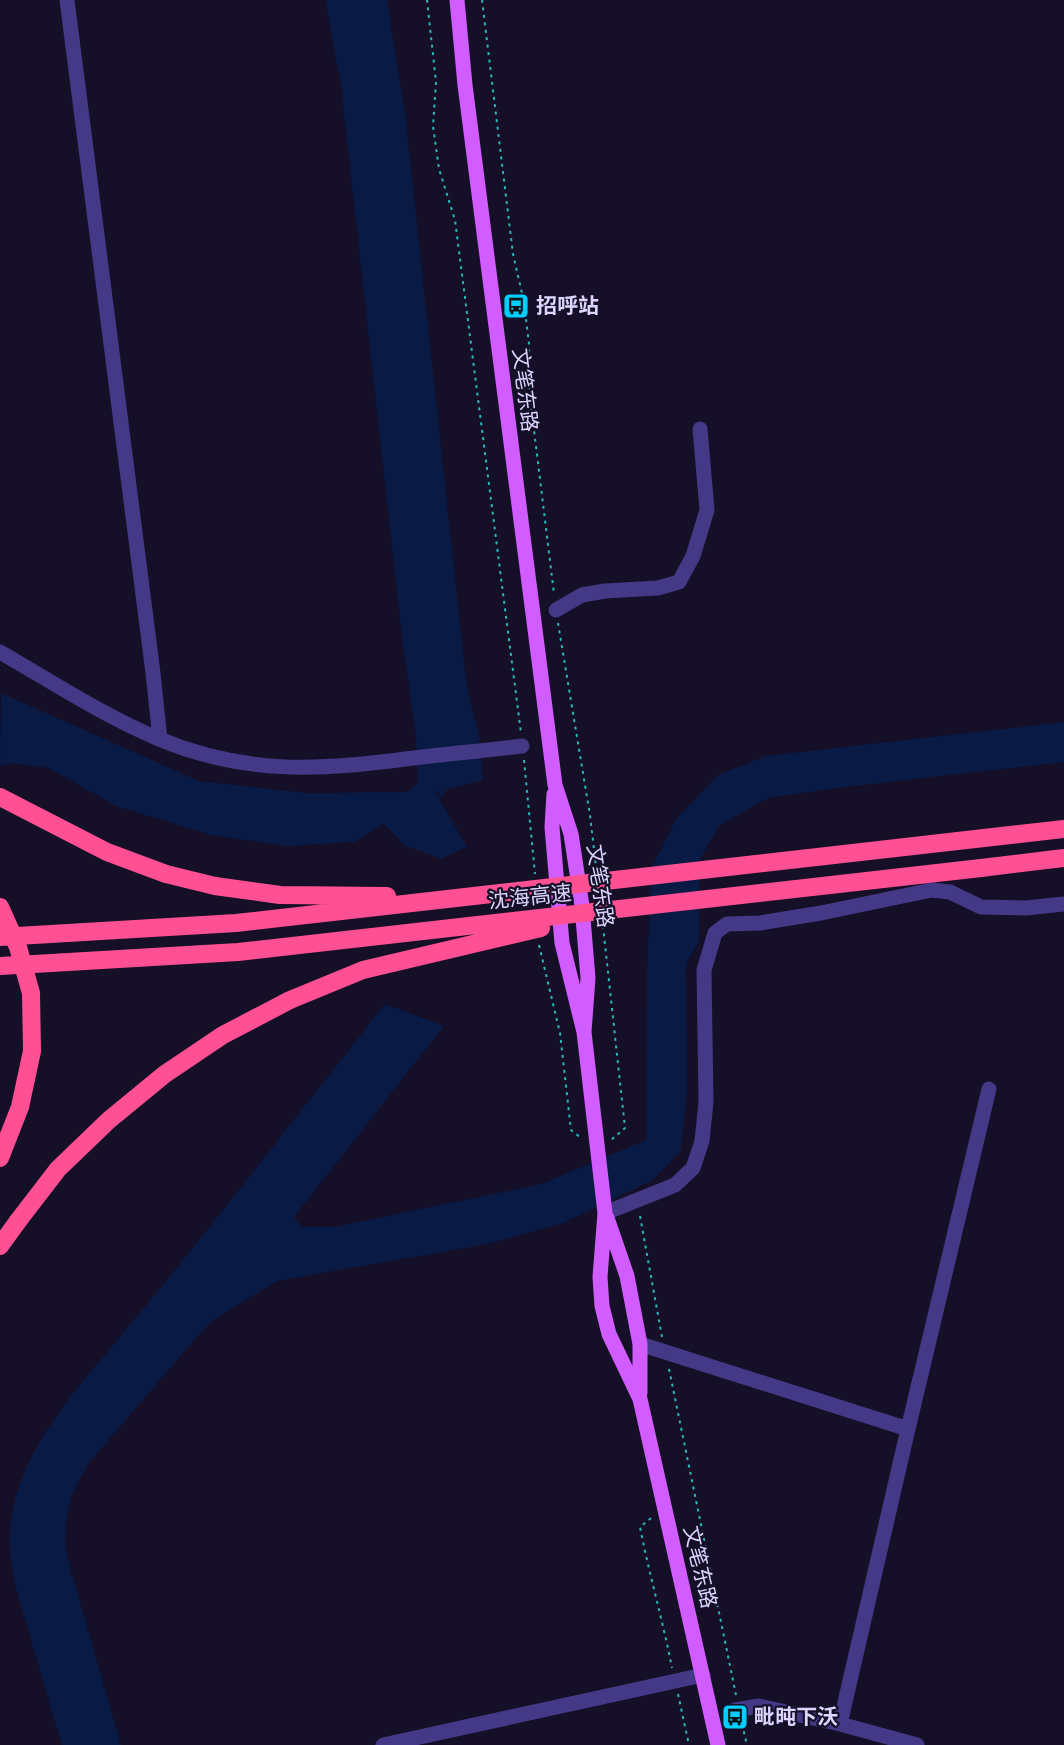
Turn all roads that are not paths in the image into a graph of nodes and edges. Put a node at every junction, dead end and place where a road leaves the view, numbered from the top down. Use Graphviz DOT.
graph roads {
  1 [pos="67,0"];
  2 [pos="457,0"];
  3 [pos="700,429"];
  4 [pos="556,610"];
  5 [pos="0,652"];
  6 [pos="160,739"];
  7 [pos="522,746"];
  8 [pos="555,785"];
  9 [pos="0,797"];
  10 [pos="1064,829"];
  11 [pos="1064,858"];
  12 [pos="597,877"];
  13 [pos="1064,904"];
  14 [pos="0,907"];
  15 [pos="619,909"];
  16 [pos="0,937"];
  17 [pos="0,966"];
  18 [pos="584,1032"];
  19 [pos="989,1089"];
  20 [pos="0,1158"];
  21 [pos="605,1213"];
  22 [pos="0,1246"];
  23 [pos="640,1344"];
  24 [pos="640,1399"];
  25 [pos="908,1428"];
  26 [pos="703,1675"];
  27 [pos="737,1710"];
  28 [pos="840,1724"];
  29 [pos="383,1745"];
  30 [pos="718,1745"];
  31 [pos="917,1745"];
  1 -- 6 [label="street"];
  2 -- 8 [label="main road, 文笔东路"];
  3 -- 4 [label="street"];
  5 -- 6 [label="street"];
  6 -- 7 [label="street"];
  8 -- 18 [label="main road, 文笔东路"];
  8 -- 18 [label="main road, 文笔东路"];
  9 -- 12 [label="highway, bridge"];
  10 -- 12 [label="highway, 沈海高速, bridge"];
  11 -- 15 [label="highway, 沈海高速, bridge"];
  12 -- 16 [label="highway, 沈海高速, bridge"];
  13 -- 21 [label="street"];
  14 -- 20 [label="highway"];
  15 -- 17 [label="highway, 沈海高速, bridge"];
  15 -- 22 [label="highway, bridge"];
  18 -- 21 [label="main road, 文笔东路"];
  19 -- 25 [label="street"];
  21 -- 23 [label="main road, 文笔东路"];
  21 -- 24 [label="main road, 文笔东路"];
  23 -- 24 [label="main road, 文笔东路"];
  23 -- 25 [label="street"];
  24 -- 26 [label="main road, 文笔东路"];
  25 -- 28 [label="street"];
  26 -- 29 [label="street"];
  26 -- 30 [label="main road, 文笔东路"];
  27 -- 28 [label="street"];
  28 -- 31 [label="street"];
}
